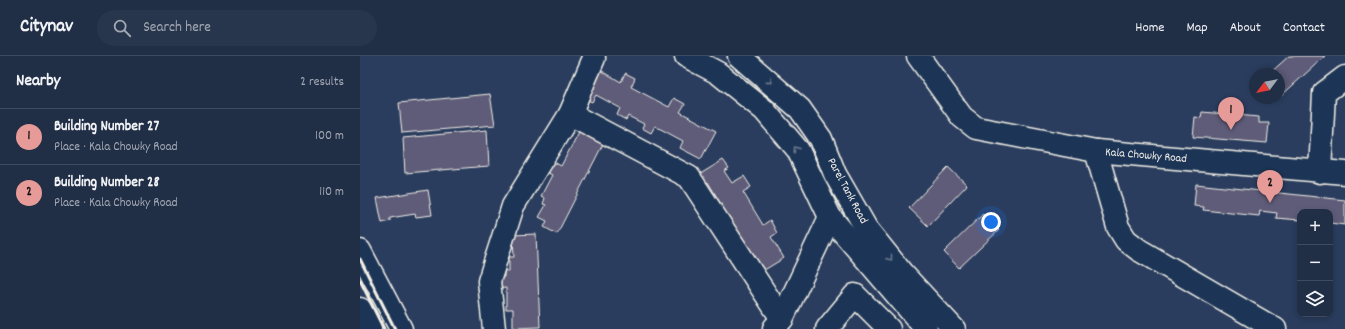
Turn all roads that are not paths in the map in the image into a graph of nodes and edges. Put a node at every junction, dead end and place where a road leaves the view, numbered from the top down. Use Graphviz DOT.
graph roads {
  1 [pos="686,56"];
  2 [pos="740,56"];
  3 [pos="918,56"];
  4 [pos="594,58"];
  5 [pos="1345,77"];
  6 [pos="570,114"];
  7 [pos="1096,151"];
  8 [pos="1320,172"];
  9 [pos="1345,173"];
  10 [pos="830,217"];
  11 [pos="857,234"];
  12 [pos="360,251"];
  13 [pos="369,291"];
  14 [pos="360,309"];
  15 [pos="777,324"];
  16 [pos="947,327"];
  17 [pos="370,329"];
  18 [pos="401,329"];
  19 [pos="494,329"];
  20 [pos="827,329"];
  21 [pos="888,329"];
  22 [pos="926,329"];
  23 [pos="1275,329"];
  10 -- 1 [label="street, one-way"];
  2 -- 11 [label="street, Parel Tank Road, one-way"];
  3 -- 7 [label="street"];
  4 -- 6 [label="street"];
  5 -- 8 [label="street"];
  6 -- 15 [label="street"];
  6 -- 19 [label="street"];
  7 -- 8 [label="street, Kala Chowky Road"];
  7 -- 23 [label="street, Kala Chowky Road"];
  8 -- 9 [label="street, Kala Chowky Road"];
  10 -- 11 [label="street"];
  10 -- 15 [label="street"];
  11 -- 16 [label="street, Parel Tank Road, one-way"];
  11 -- 22 [label="street"];
  12 -- 13 [label="street"];
  13 -- 18 [label="street"];
  14 -- 17 [label="street"];
  20 -- 21 [label="street"];
}
